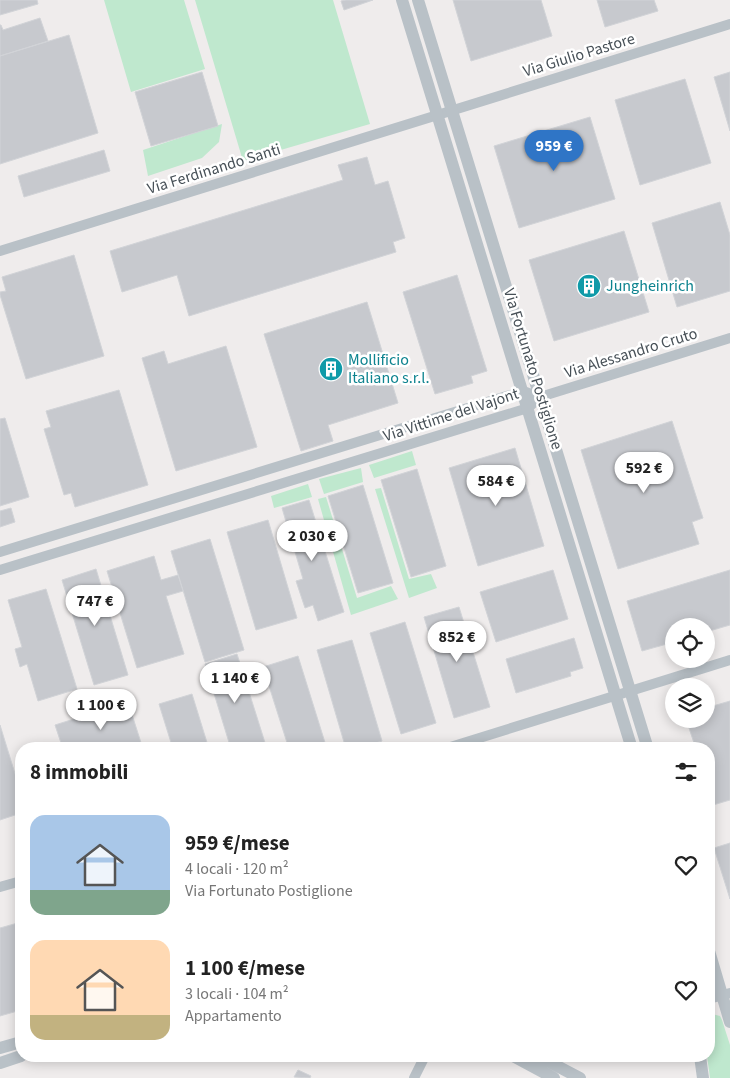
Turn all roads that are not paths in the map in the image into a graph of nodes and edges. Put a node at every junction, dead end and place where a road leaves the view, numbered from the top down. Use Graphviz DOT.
graph roads {
  1 [pos="402,0"];
  2 [pos="418,0"];
  3 [pos="730,24"];
  4 [pos="452,111"];
  5 [pos="438,116"];
  6 [pos="0,251"];
  7 [pos="730,338"];
  8 [pos="523,391"];
  9 [pos="540,397"];
  10 [pos="528,408"];
  11 [pos="384,434"];
  12 [pos="389,451"];
  13 [pos="56,535"];
  14 [pos="0,552"];
  15 [pos="62,552"];
  16 [pos="0,570"];
  17 [pos="730,660"];
  18 [pos="630,691"];
  19 [pos="616,695"];
  20 [pos="466,742"];
  21 [pos="630,742"];
  22 [pos="646,742"];
  23 [pos="15,883"];
  24 [pos="0,887"];
  25 [pos="715,966"];
  26 [pos="726,994"];
  27 [pos="730,1022"];
  28 [pos="15,1044"];
  29 [pos="0,1048"];
  30 [pos="15,1058"];
  31 [pos="422,1062"];
  32 [pos="524,1062"];
  33 [pos="549,1062"];
  34 [pos="701,1062"];
  35 [pos="0,1063"];
  36 [pos="414,1078"];
  37 [pos="554,1078"];
  38 [pos="580,1078"];
  39 [pos="703,1078"];
  1 -- 5 [label="street, Via Fortunato Postiglione"];
  2 -- 4 [label="street, Via Fortunato Postiglione"];
  3 -- 4 [label="street, Via Giulio Pastore"];
  4 -- 5 [label="street, Via Giulio Pastore"];
  4 -- 9 [label="street, Via Fortunato Postiglione"];
  5 -- 6 [label="street, Via Ferdinando Santi"];
  5 -- 8 [label="street, Via Fortunato Postiglione"];
  7 -- 9 [label="street, Via Alessandro Cruto"];
  8 -- 9 [label="street, Via Vittime del Vajont"];
  8 -- 10 [label="street, Via Fortunato Postiglione"];
  8 -- 11 [label="street, Via Vittime del Vajont"];
  9 -- 10 [label="street, Via Vittime del Vajont"];
  9 -- 18 [label="street, Via Fortunato Postiglione"];
  10 -- 12 [label="street, Via Vittime del Vajont"];
  10 -- 19 [label="street, Via Fortunato Postiglione"];
  11 -- 12 [label="street"];
  11 -- 13 [label="street, Via Vittime del Vajont"];
  12 -- 15 [label="street, Via Vittime del Vajont"];
  13 -- 14 [label="street, Via Vittime del Vajont"];
  13 -- 15 [label="street"];
  15 -- 16 [label="street, Via Vittime del Vajont"];
  17 -- 18 [label="street"];
  18 -- 19 [label="street"];
  18 -- 22 [label="street, Via Fortunato Postiglione"];
  19 -- 20 [label="street"];
  19 -- 21 [label="street, Via Fortunato Postiglione"];
  23 -- 24 [label="street"];
  25 -- 26 [label="street"];
  26 -- 27 [label="street"];
  28 -- 29 [label="street"];
  30 -- 35 [label="street"];
  31 -- 36 [label="street"];
  32 -- 37 [label="street"];
  33 -- 38 [label="street"];
  34 -- 39 [label="street"];
}
